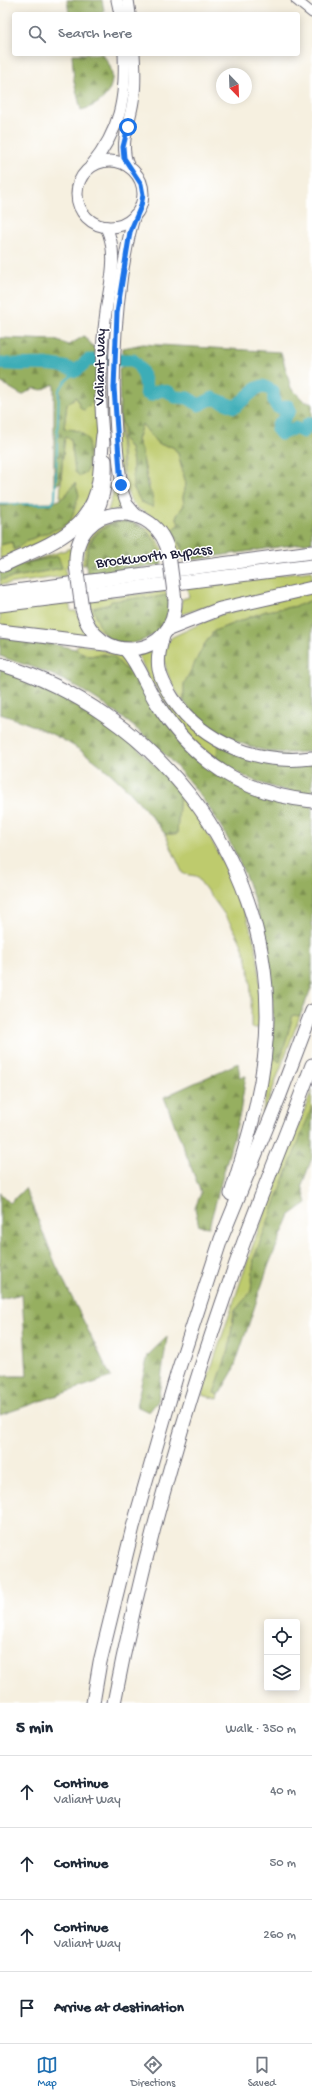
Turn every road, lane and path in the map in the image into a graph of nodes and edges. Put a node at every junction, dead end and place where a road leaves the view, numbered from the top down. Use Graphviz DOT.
graph roads {
  1 [pos="117,0"];
  2 [pos="128,0"];
  3 [pos="296,0"];
  4 [pos="120,12"];
  5 [pos="130,12"];
  6 [pos="312,13"];
  7 [pos="124,56"];
  8 [pos="134,56"];
  9 [pos="129,167"];
  10 [pos="88,169"];
  11 [pos="135,215"];
  12 [pos="106,227"];
  13 [pos="103,434"];
  14 [pos="138,517"];
  15 [pos="91,524"];
  16 [pos="82,536"];
  17 [pos="312,552"];
  18 [pos="2,565"];
  19 [pos="312,566"];
  20 [pos="312,588"];
  21 [pos="0,592"];
  22 [pos="0,606"];
  23 [pos="0,631"];
  24 [pos="166,632"];
  25 [pos="105,644"];
  26 [pos="126,650"];
  27 [pos="0,664"];
  28 [pos="312,758"];
  29 [pos="312,801"];
  30 [pos="312,1011"];
  31 [pos="312,1065"];
  32 [pos="221,1239"];
  33 [pos="93,1703"];
  34 [pos="114,1703"];
  1 -- 4 [label="main road"];
  2 -- 5 [label="main road"];
  3 -- 6 [label="street"];
  7 -- 10 [label="main road"];
  8 -- 9 [label="main road"];
  9 -- 10 [label="main road"];
  9 -- 11 [label="main road"];
  10 -- 12 [label="main road"];
  11 -- 12 [label="main road"];
  11 -- 14 [label="main road, Valiant Way"];
  12 -- 13 [label="main road, Valiant Way"];
  13 -- 15 [label="main road, Valiant Way"];
  13 -- 18 [label="highway"];
  14 -- 15 [label="highway"];
  14 -- 24 [label="highway, bridge"];
  15 -- 16 [label="highway"];
  16 -- 18 [label="highway"];
  16 -- 25 [label="highway, bridge"];
  17 -- 21 [label="highway, Brockworth Bypass"];
  19 -- 22 [label="highway, Brockworth Bypass"];
  20 -- 24 [label="highway"];
  23 -- 25 [label="highway"];
  24 -- 26 [label="highway"];
  24 -- 28 [label="highway"];
  25 -- 26 [label="highway"];
  26 -- 29 [label="highway"];
  27 -- 32 [label="highway"];
  30 -- 32 [label="highway"];
  31 -- 34 [label="highway"];
  32 -- 33 [label="highway"];
}
